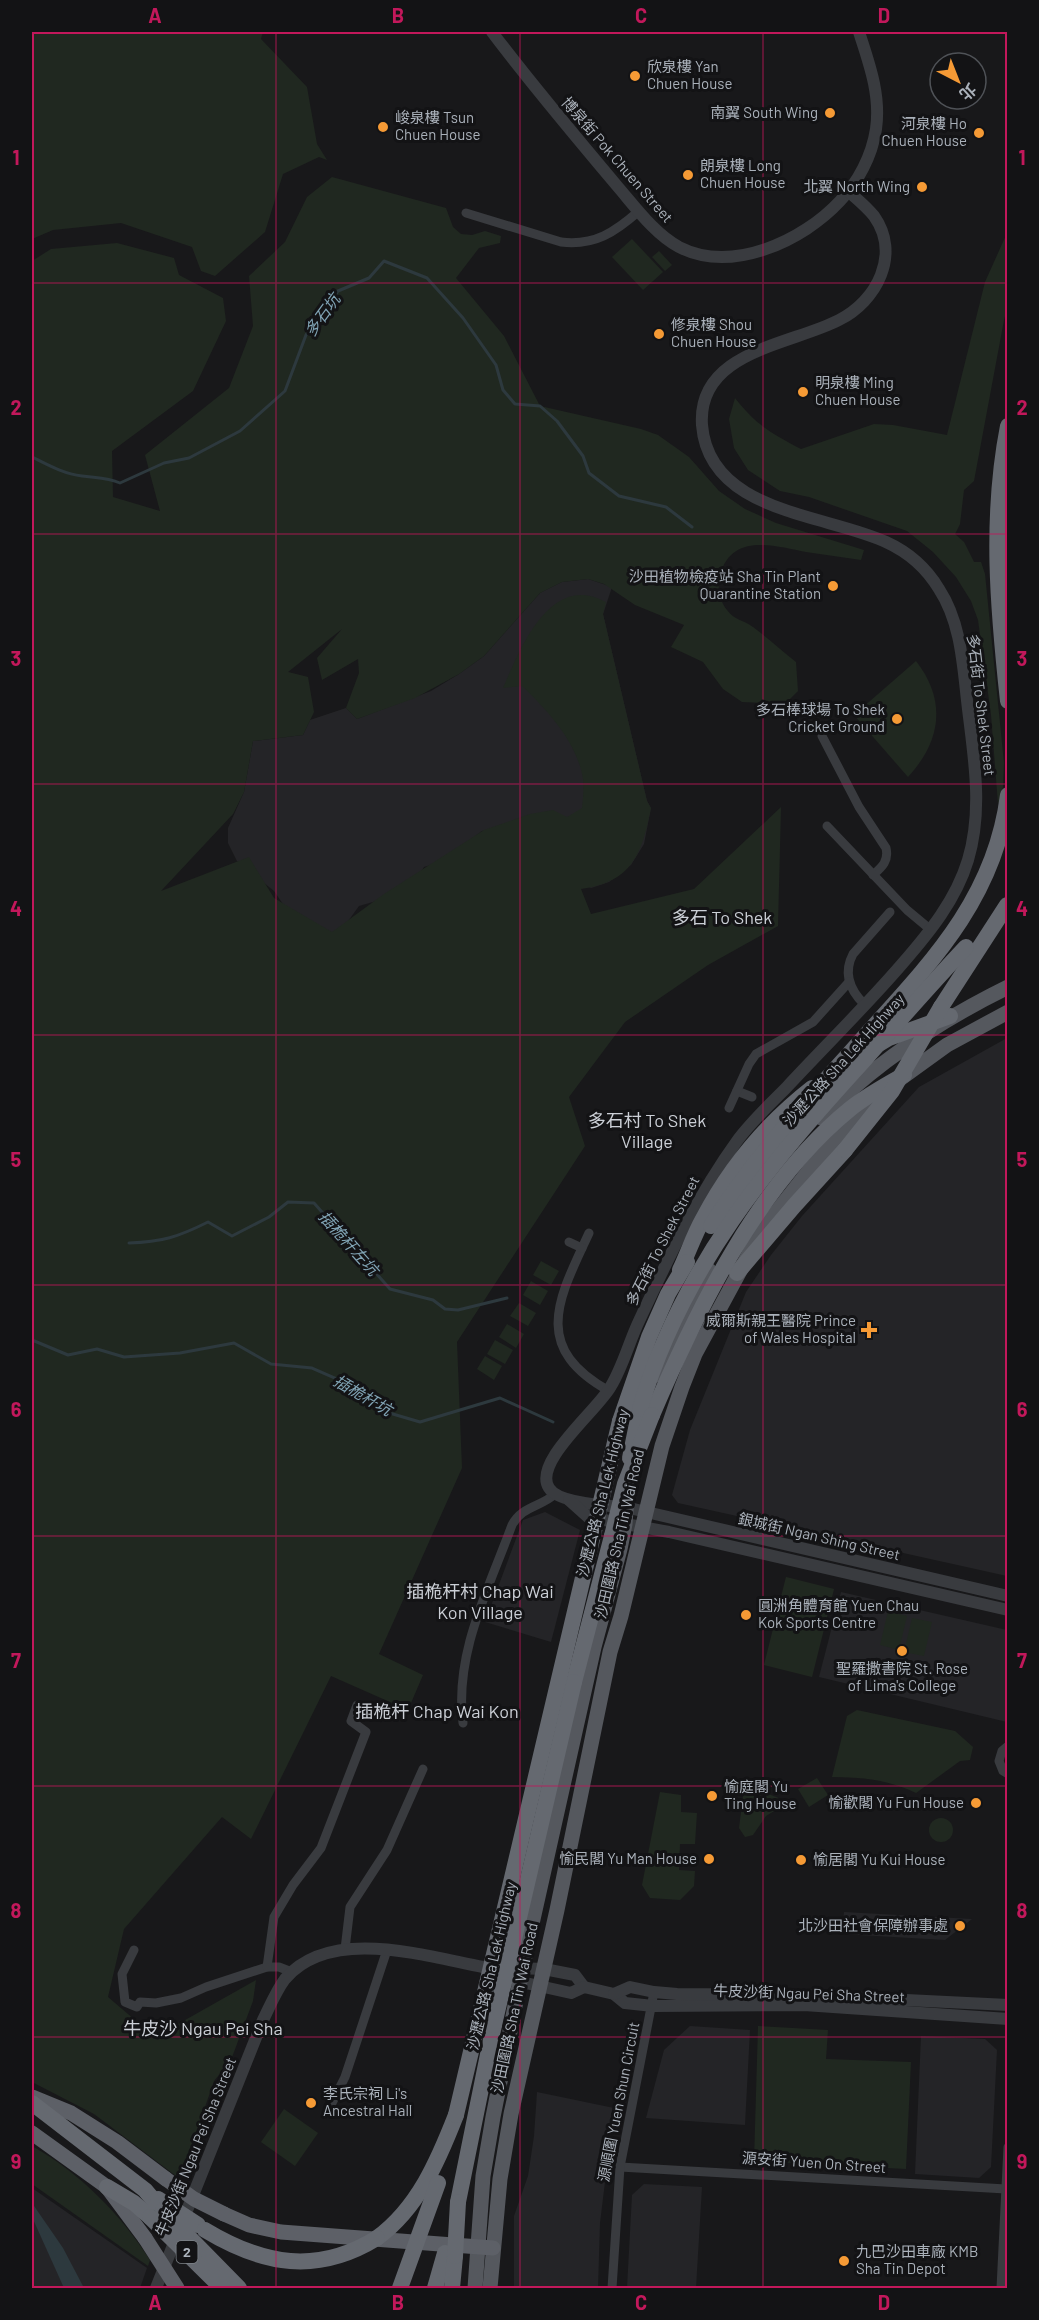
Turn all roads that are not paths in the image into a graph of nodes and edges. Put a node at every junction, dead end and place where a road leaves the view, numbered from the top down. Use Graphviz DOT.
graph roads {
  1 [pos="492,32"];
  2 [pos="859,32"];
  3 [pos="848,191"];
  4 [pos="639,211"];
  5 [pos="466,213"];
  6 [pos="1008,426"];
  7 [pos="1008,701"];
  8 [pos="822,736"];
  9 [pos="1008,795"];
  10 [pos="827,826"];
  11 [pos="873,875"];
  12 [pos="1007,905"];
  13 [pos="890,912"];
  14 [pos="931,930"];
  15 [pos="849,982"];
  16 [pos="1008,987"];
  17 [pos="864,1004"];
  18 [pos="1008,1012"];
  19 [pos="950,1016"];
  20 [pos="904,1075"];
  21 [pos="737,1091"];
  22 [pos="752,1097"];
  23 [pos="729,1108"];
  24 [pos="589,1233"];
  25 [pos="569,1242"];
  26 [pos="582,1248"];
  27 [pos="680,1270"];
  28 [pos="737,1273"];
  29 [pos="609,1391"];
  30 [pos="625,1484"];
  31 [pos="555,1494"];
  32 [pos="569,1500"];
  33 [pos="625,1507"];
  34 [pos="644,1519"];
  35 [pos="625,1524"];
  36 [pos="1008,1596"];
  37 [pos="1008,1610"];
  38 [pos="375,1714"];
  39 [pos="463,1723"];
  40 [pos="1008,1746"];
  41 [pos="423,1769"];
  42 [pos="1008,1774"];
  43 [pos="345,1949"];
  44 [pos="134,1950"];
  45 [pos="387,1950"];
  46 [pos="267,1966"];
  47 [pos="544,1969"];
  48 [pos="292,1972"];
  49 [pos="522,1975"];
  50 [pos="540,1986"];
  51 [pos="584,1987"];
  52 [pos="654,1992"];
  53 [pos="614,1994"];
  54 [pos="1008,2005"];
  55 [pos="653,2006"];
  56 [pos="1008,2019"];
  57 [pos="32,2097"];
  58 [pos="32,2103"];
  59 [pos="332,2103"];
  60 [pos="456,2115"];
  61 [pos="32,2133"];
  62 [pos="1008,2147"];
  63 [pos="620,2167"];
  64 [pos="107,2187"];
  65 [pos="1006,2188"];
  66 [pos="152,2202"];
  67 [pos="458,2202"];
  68 [pos="476,2247"];
  69 [pos="493,2248"];
  70 [pos="156,2289"];
  71 [pos="177,2289"];
  72 [pos="222,2289"];
  73 [pos="239,2289"];
  74 [pos="400,2289"];
  75 [pos="435,2289"];
  76 [pos="452,2289"];
  77 [pos="475,2289"];
  78 [pos="490,2289"];
  79 [pos="612,2289"];
  80 [pos="1001,2289"];
  1 -- 4 [label="street, 博泉街 Pok Chuen Street"];
  2 -- 3 [label="street, 博泉街 Pok Chuen Street"];
  3 -- 4 [label="street, 博泉街 Pok Chuen Street"];
  3 -- 14 [label="street, 多石街 To Shek Street"];
  4 -- 5 [label="street"];
  6 -- 7 [label="highway"];
  8 -- 11 [label="street"];
  9 -- 27 [label="highway, 沙瀝公路 Sha Lek Highway, bridge"];
  10 -- 11 [label="street"];
  11 -- 14 [label="street"];
  12 -- 28 [label="highway, bridge"];
  12 -- 30 [label="highway, 沙瀝公路 Sha Lek Highway, bridge"];
  13 -- 15 [label="street"];
  14 -- 17 [label="street, 多石街 To Shek Street"];
  15 -- 17 [label="street"];
  15 -- 21 [label="street"];
  16 -- 19 [label="main road, 沙田圍路 Sha Tin Wai Road"];
  17 -- 29 [label="street, 多石街 To Shek Street"];
  18 -- 20 [label="main road, 沙田圍路 Sha Tin Wai Road"];
  19 -- 27 [label="highway"];
  19 -- 33 [label="main road, 沙田圍路 Sha Tin Wai Road"];
  20 -- 28 [label="main road, 沙田圍路 Sha Tin Wai Road"];
  20 -- 30 [label="highway, bridge"];
  21 -- 22 [label="street"];
  21 -- 23 [label="street"];
  24 -- 26 [label="street"];
  25 -- 26 [label="street"];
  26 -- 29 [label="street"];
  27 -- 60 [label="highway, 沙瀝公路 Sha Lek Highway, bridge"];
  28 -- 34 [label="main road, 沙田圍路 Sha Tin Wai Road"];
  29 -- 31 [label="street, 多石街 To Shek Street"];
  30 -- 67 [label="highway, 沙瀝公路 Sha Lek Highway, bridge"];
  31 -- 32 [label="street"];
  31 -- 39 [label="street"];
  32 -- 33 [label="street"];
  32 -- 35 [label="street"];
  33 -- 34 [label="street, 銀城街 Ngan Shing Street"];
  33 -- 35 [label="main road, 沙田圍路 Sha Tin Wai Road"];
  34 -- 35 [label="street, 銀城街 Ngan Shing Street"];
  34 -- 36 [label="street, 銀城街 Ngan Shing Street"];
  34 -- 37 [label="street, 銀城街 Ngan Shing Street"];
  34 -- 47 [label="main road, 沙田圍路 Sha Tin Wai Road"];
  35 -- 49 [label="main road, 沙田圍路 Sha Tin Wai Road"];
  38 -- 46 [label="street"];
  40 -- 42 [label="street"];
  41 -- 43 [label="street"];
  43 -- 45 [label="street, 牛皮沙街 Ngau Pei Sha Street"];
  43 -- 48 [label="street, 牛皮沙街 Ngau Pei Sha Street"];
  44 -- 46 [label="street"];
  45 -- 49 [label="street, 牛皮沙街 Ngau Pei Sha Street"];
  45 -- 59 [label="street"];
  46 -- 48 [label="street"];
  47 -- 49 [label="street, 牛皮沙街 Ngau Pei Sha Street"];
  47 -- 50 [label="main road, 沙田圍路 Sha Tin Wai Road"];
  47 -- 51 [label="street, 牛皮沙街 Ngau Pei Sha Street"];
  48 -- 70 [label="street, 牛皮沙街 Ngau Pei Sha Street"];
  49 -- 50 [label="street, 牛皮沙街 Ngau Pei Sha Street"];
  49 -- 68 [label="main road, 沙田圍路 Sha Tin Wai Road"];
  50 -- 51 [label="street, 牛皮沙街 Ngau Pei Sha Street"];
  50 -- 69 [label="main road, 沙田圍路 Sha Tin Wai Road"];
  51 -- 53 [label="street, 牛皮沙街 Ngau Pei Sha Street"];
  52 -- 53 [label="street, 牛皮沙街 Ngau Pei Sha Street"];
  52 -- 54 [label="street, 牛皮沙街 Ngau Pei Sha Street"];
  52 -- 55 [label="street, 源順圍 Yuen Shun Circuit"];
  53 -- 55 [label="street, 牛皮沙街 Ngau Pei Sha Street"];
  55 -- 56 [label="street, 牛皮沙街 Ngau Pei Sha Street"];
  55 -- 63 [label="street, 源順圍 Yuen Shun Circuit"];
  57 -- 68 [label="highway, bridge"];
  58 -- 66 [label="highway, 2"];
  60 -- 66 [label="highway, bridge"];
  60 -- 74 [label="highway, 沙瀝公路 Sha Lek Highway, bridge"];
  61 -- 64 [label="highway, 2"];
  62 -- 65 [label="street"];
  63 -- 65 [label="street, 源安街 Yuen On Street"];
  63 -- 79 [label="street, 源順圍 Yuen Shun Circuit"];
  64 -- 66 [label="highway, 2"];
  64 -- 71 [label="highway, bridge"];
  65 -- 80 [label="street"];
  66 -- 72 [label="highway, 2, bridge"];
  66 -- 73 [label="highway, 2, bridge"];
  67 -- 75 [label="highway, 沙瀝公路 Sha Lek Highway, bridge"];
  67 -- 76 [label="highway, bridge"];
  68 -- 69 [label="highway"];
  68 -- 77 [label="main road, 沙田圍路 Sha Tin Wai Road"];
  69 -- 78 [label="main road, 沙田圍路 Sha Tin Wai Road"];
}
